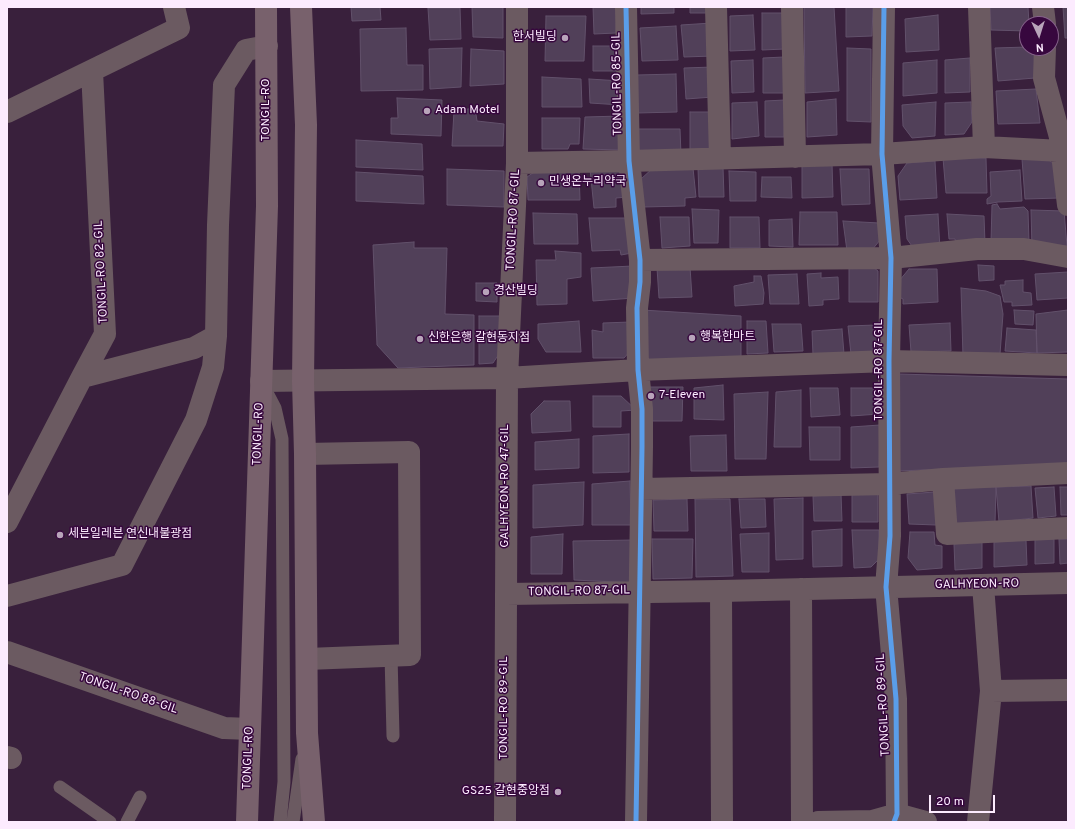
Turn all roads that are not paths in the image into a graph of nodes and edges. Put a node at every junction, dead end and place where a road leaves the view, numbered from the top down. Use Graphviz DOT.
graph roads {
  1 [pos="174,7"];
  2 [pos="266,7"];
  3 [pos="300,7"];
  4 [pos="517,7"];
  5 [pos="626,7"];
  6 [pos="716,7"];
  7 [pos="792,7"];
  8 [pos="884,7"];
  9 [pos="979,7"];
  10 [pos="266,46"];
  11 [pos="1045,56"];
  12 [pos="92,71"];
  13 [pos="7,112"];
  14 [pos="984,147"];
  15 [pos="1062,151"];
  16 [pos="882,154"];
  17 [pos="795,156"];
  18 [pos="720,158"];
  19 [pos="629,161"];
  20 [pos="517,163"];
  21 [pos="1068,205"];
  22 [pos="1068,257"];
  23 [pos="891,258"];
  24 [pos="640,260"];
  25 [pos="216,336"];
  26 [pos="889,361"];
  27 [pos="1068,365"];
  28 [pos="638,370"];
  29 [pos="82,376"];
  30 [pos="507,378"];
  31 [pos="261,382"];
  32 [pos="303,382"];
  33 [pos="305,454"];
  34 [pos="1068,473"];
  35 [pos="943,479"];
  36 [pos="889,484"];
  37 [pos="642,489"];
  38 [pos="7,522"];
  39 [pos="1068,528"];
  40 [pos="1068,583"];
  41 [pos="984,585"];
  42 [pos="886,587"];
  43 [pos="801,589"];
  44 [pos="721,591"];
  45 [pos="641,592"];
  46 [pos="506,594"];
  47 [pos="7,596"];
  48 [pos="7,652"];
  49 [pos="391,655"];
  50 [pos="307,659"];
  51 [pos="1068,690"];
  52 [pos="991,691"];
  53 [pos="250,729"];
  54 [pos="307,733"];
  55 [pos="393,736"];
  56 [pos="60,787"];
  57 [pos="140,797"];
  58 [pos="896,818"];
  59 [pos="110,822"];
  60 [pos="127,822"];
  61 [pos="247,822"];
  62 [pos="280,822"];
  63 [pos="293,822"];
  64 [pos="314,822"];
  65 [pos="505,822"];
  66 [pos="636,822"];
  67 [pos="722,822"];
  68 [pos="802,822"];
  69 [pos="818,822"];
  70 [pos="926,822"];
  71 [pos="978,822"];
  1 -- 12 [label="street"];
  2 -- 10 [label="main road, TONGIL-RO"];
  3 -- 32 [label="main road"];
  4 -- 20 [label="street"];
  5 -- 19 [label="street, TONGIL-RO 85-GIL"];
  6 -- 18 [label="street"];
  7 -- 17 [label="street"];
  8 -- 16 [label="street"];
  9 -- 14 [label="street"];
  10 -- 25 [label="street"];
  10 -- 31 [label="main road, TONGIL-RO"];
  11 -- 15 [label="street"];
  12 -- 13 [label="street"];
  12 -- 29 [label="street, TONGIL-RO 82-GIL"];
  14 -- 15 [label="street, TONGIL-RO 87-GIL"];
  14 -- 16 [label="street, TONGIL-RO 87-GIL"];
  15 -- 21 [label="street"];
  16 -- 17 [label="street, TONGIL-RO 87-GIL"];
  16 -- 23 [label="street, TONGIL-RO 87-GIL"];
  17 -- 18 [label="street, TONGIL-RO 87-GIL"];
  18 -- 19 [label="street, TONGIL-RO 87-GIL"];
  19 -- 20 [label="street, TONGIL-RO 87-GIL"];
  19 -- 24 [label="street, TONGIL-RO 85-GIL"];
  20 -- 30 [label="street, TONGIL-RO 87-GIL"];
  22 -- 23 [label="street"];
  23 -- 24 [label="street"];
  23 -- 26 [label="street, TONGIL-RO 87-GIL"];
  24 -- 28 [label="street"];
  25 -- 29 [label="street"];
  25 -- 47 [label="street"];
  26 -- 27 [label="street, TONGIL-RO 87-GIL"];
  26 -- 28 [label="street, TONGIL-RO 87-GIL"];
  26 -- 36 [label="street, TONGIL-RO 87-GIL"];
  28 -- 30 [label="street, TONGIL-RO 87-GIL"];
  28 -- 37 [label="street"];
  29 -- 38 [label="street, TONGIL-RO 82-GIL"];
  30 -- 32 [label="street, TONGIL-RO 87-GIL"];
  30 -- 46 [label="street, GALHYEON-RO 47-GIL"];
  31 -- 32 [label="street, TONGIL-RO 87-GIL"];
  31 -- 53 [label="main road, TONGIL-RO"];
  31 -- 62 [label="lane"];
  32 -- 33 [label="main road"];
  33 -- 49 [label="street"];
  33 -- 50 [label="main road"];
  34 -- 35 [label="street"];
  35 -- 36 [label="street"];
  35 -- 39 [label="street"];
  36 -- 37 [label="street"];
  36 -- 42 [label="street, TONGIL-RO 87-GIL"];
  37 -- 45 [label="street"];
  40 -- 41 [label="street, GALHYEON-RO"];
  41 -- 42 [label="street, GALHYEON-RO"];
  41 -- 52 [label="street"];
  42 -- 43 [label="street, TONGIL-RO 87-GIL"];
  42 -- 58 [label="street, TONGIL-RO 89-GIL"];
  43 -- 44 [label="street, TONGIL-RO 87-GIL"];
  43 -- 68 [label="street"];
  44 -- 45 [label="street, TONGIL-RO 87-GIL"];
  44 -- 67 [label="street"];
  45 -- 46 [label="street, TONGIL-RO 87-GIL"];
  45 -- 66 [label="street"];
  46 -- 65 [label="street, TONGIL-RO 89-GIL"];
  48 -- 53 [label="street, TONGIL-RO 88-GIL"];
  49 -- 50 [label="street"];
  49 -- 55 [label="lane"];
  50 -- 54 [label="main road"];
  51 -- 52 [label="street"];
  52 -- 71 [label="street"];
  53 -- 61 [label="main road, TONGIL-RO"];
  54 -- 63 [label="lane"];
  54 -- 64 [label="main road"];
  56 -- 59 [label="lane"];
  57 -- 60 [label="lane"];
  58 -- 69 [label="street"];
  58 -- 70 [label="street"];
}
